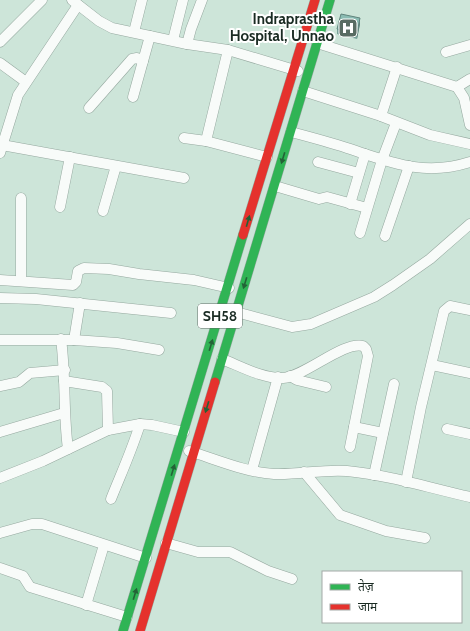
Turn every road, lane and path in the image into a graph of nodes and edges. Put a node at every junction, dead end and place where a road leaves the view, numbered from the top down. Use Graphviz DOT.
graph roads {
  1 [pos="42,0"];
  2 [pos="142,0"];
  3 [pos="183,0"];
  4 [pos="202,0"];
  5 [pos="315,0"];
  6 [pos="330,0"];
  7 [pos="75,2"];
  8 [pos="134,32"];
  9 [pos="150,36"];
  10 [pos="1,39"];
  11 [pos="173,40"];
  12 [pos="317,43"];
  13 [pos="187,44"];
  14 [pos="470,45"];
  15 [pos="228,50"];
  16 [pos="446,52"];
  17 [pos="143,61"];
  18 [pos="0,64"];
  19 [pos="397,67"];
  20 [pos="294,70"];
  21 [pos="307,74"];
  22 [pos="470,80"];
  23 [pos="26,82"];
  24 [pos="456,87"];
  25 [pos="303,91"];
  26 [pos="133,97"];
  27 [pos="89,108"];
  28 [pos="381,116"];
  29 [pos="396,123"];
  30 [pos="470,125"];
  31 [pos="291,132"];
  32 [pos="184,138"];
  33 [pos="206,141"];
  34 [pos="470,144"];
  35 [pos="1,149"];
  36 [pos="365,154"];
  37 [pos="70,157"];
  38 [pos="268,157"];
  39 [pos="382,160"];
  40 [pos="318,162"];
  41 [pos="470,162"];
  42 [pos="116,166"];
  43 [pos="409,166"];
  44 [pos="359,173"];
  45 [pos="184,178"];
  46 [pos="275,186"];
  47 [pos="21,198"];
  48 [pos="350,204"];
  49 [pos="60,207"];
  50 [pos="367,208"];
  51 [pos="103,211"];
  52 [pos="470,224"];
  53 [pos="360,233"];
  54 [pos="386,236"];
  55 [pos="0,280"];
  56 [pos="22,281"];
  57 [pos="38,282"];
  58 [pos="229,288"];
  59 [pos="0,298"];
  60 [pos="38,299"];
  61 [pos="80,303"];
  62 [pos="470,310"];
  63 [pos="236,312"];
  64 [pos="171,313"];
  65 [pos="61,339"];
  66 [pos="0,340"];
  67 [pos="74,340"];
  68 [pos="159,350"];
  69 [pos="222,359"];
  70 [pos="432,365"];
  71 [pos="65,370"];
  72 [pos="470,373"];
  73 [pos="290,376"];
  74 [pos="278,378"];
  75 [pos="64,381"];
  76 [pos="394,384"];
  77 [pos="0,386"];
  78 [pos="326,387"];
  79 [pos="64,414"];
  80 [pos="140,424"];
  81 [pos="354,427"];
  82 [pos="447,429"];
  83 [pos="108,430"];
  84 [pos="0,432"];
  85 [pos="184,432"];
  86 [pos="383,433"];
  87 [pos="470,434"];
  88 [pos="350,447"];
  89 [pos="180,448"];
  90 [pos="68,449"];
  91 [pos="194,452"];
  92 [pos="252,470"];
  93 [pos="304,472"];
  94 [pos="374,475"];
  95 [pos="0,478"];
  96 [pos="406,482"];
  97 [pos="470,497"];
  98 [pos="111,499"];
  99 [pos="0,533"];
  100 [pos="426,538"];
  101 [pos="166,543"];
  102 [pos="104,545"];
  103 [pos="146,558"];
  104 [pos="0,568"];
  105 [pos="292,579"];
  106 [pos="86,605"];
  107 [pos="127,618"];
  108 [pos="123,631"];
  109 [pos="140,631"];
  1 -- 10 [label="street"];
  2 -- 8 [label="street"];
  3 -- 11 [label="street"];
  4 -- 13 [label="street"];
  5 -- 20 [label="main road, SH58"];
  6 -- 12 [label="main road, SH58"];
  7 -- 8 [label="street"];
  7 -- 23 [label="street"];
  8 -- 9 [label="street"];
  9 -- 11 [label="street"];
  9 -- 17 [label="street"];
  11 -- 13 [label="street"];
  12 -- 19 [label="street"];
  12 -- 21 [label="main road, SH58"];
  13 -- 15 [label="street"];
  14 -- 16 [label="street"];
  15 -- 20 [label="street"];
  15 -- 33 [label="street"];
  17 -- 26 [label="street"];
  17 -- 27 [label="street"];
  18 -- 23 [label="street"];
  19 -- 24 [label="street"];
  19 -- 28 [label="street"];
  20 -- 21 [label="street"];
  20 -- 38 [label="main road, SH58"];
  21 -- 25 [label="main road, SH58"];
  22 -- 24 [label="street"];
  23 -- 35 [label="street"];
  24 -- 30 [label="street"];
  25 -- 28 [label="street"];
  25 -- 31 [label="main road, SH58"];
  28 -- 29 [label="street"];
  29 -- 34 [label="street"];
  29 -- 39 [label="street"];
  31 -- 36 [label="street"];
  31 -- 46 [label="main road, SH58, one-way"];
  32 -- 33 [label="street"];
  33 -- 38 [label="street"];
  35 -- 37 [label="street"];
  36 -- 39 [label="street"];
  36 -- 44 [label="street"];
  37 -- 42 [label="street"];
  37 -- 49 [label="street"];
  58 -- 38 [label="main road, SH58, one-way"];
  39 -- 43 [label="street"];
  39 -- 50 [label="street"];
  40 -- 44 [label="street"];
  41 -- 43 [label="street"];
  42 -- 45 [label="street"];
  42 -- 51 [label="street"];
  43 -- 54 [label="street"];
  44 -- 48 [label="street"];
  46 -- 48 [label="street"];
  46 -- 63 [label="main road, SH58, one-way"];
  47 -- 56 [label="street"];
  48 -- 50 [label="street"];
  50 -- 53 [label="street"];
  52 -- 63 [label="street"];
  55 -- 56 [label="street"];
  56 -- 57 [label="street"];
  57 -- 58 [label="street"];
  57 -- 60 [label="street"];
  85 -- 58 [label="main road, SH58, one-way"];
  59 -- 60 [label="street"];
  60 -- 61 [label="street"];
  61 -- 64 [label="street"];
  61 -- 67 [label="street"];
  62 -- 70 [label="street"];
  63 -- 69 [label="main road, SH58"];
  65 -- 66 [label="street"];
  65 -- 67 [label="street"];
  65 -- 71 [label="street"];
  67 -- 68 [label="street"];
  69 -- 74 [label="street"];
  69 -- 91 [label="main road, SH58, one-way"];
  70 -- 72 [label="street"];
  70 -- 96 [label="street"];
  71 -- 75 [label="street"];
  71 -- 77 [label="street"];
  73 -- 74 [label="street"];
  73 -- 78 [label="street"];
  73 -- 81 [label="street"];
  74 -- 92 [label="street"];
  75 -- 79 [label="street"];
  75 -- 83 [label="street"];
  76 -- 86 [label="street"];
  79 -- 84 [label="street"];
  79 -- 90 [label="street"];
  80 -- 83 [label="street"];
  80 -- 85 [label="street"];
  80 -- 98 [label="street"];
  81 -- 86 [label="street"];
  81 -- 88 [label="street"];
  82 -- 87 [label="street"];
  83 -- 90 [label="street"];
  85 -- 89 [label="main road, SH58"];
  86 -- 94 [label="street"];
  89 -- 91 [label="street"];
  103 -- 89 [label="main road, SH58, one-way"];
  90 -- 95 [label="street"];
  91 -- 92 [label="street"];
  91 -- 101 [label="main road, SH58"];
  92 -- 93 [label="street"];
  93 -- 94 [label="street"];
  93 -- 100 [label="street"];
  94 -- 96 [label="street"];
  96 -- 97 [label="street"];
  99 -- 102 [label="street"];
  101 -- 105 [label="street"];
  101 -- 109 [label="main road, SH58"];
  102 -- 103 [label="street"];
  102 -- 106 [label="street"];
  107 -- 103 [label="main road, SH58, one-way"];
  104 -- 106 [label="street"];
  106 -- 107 [label="street"];
  107 -- 108 [label="main road, SH58"];
}
